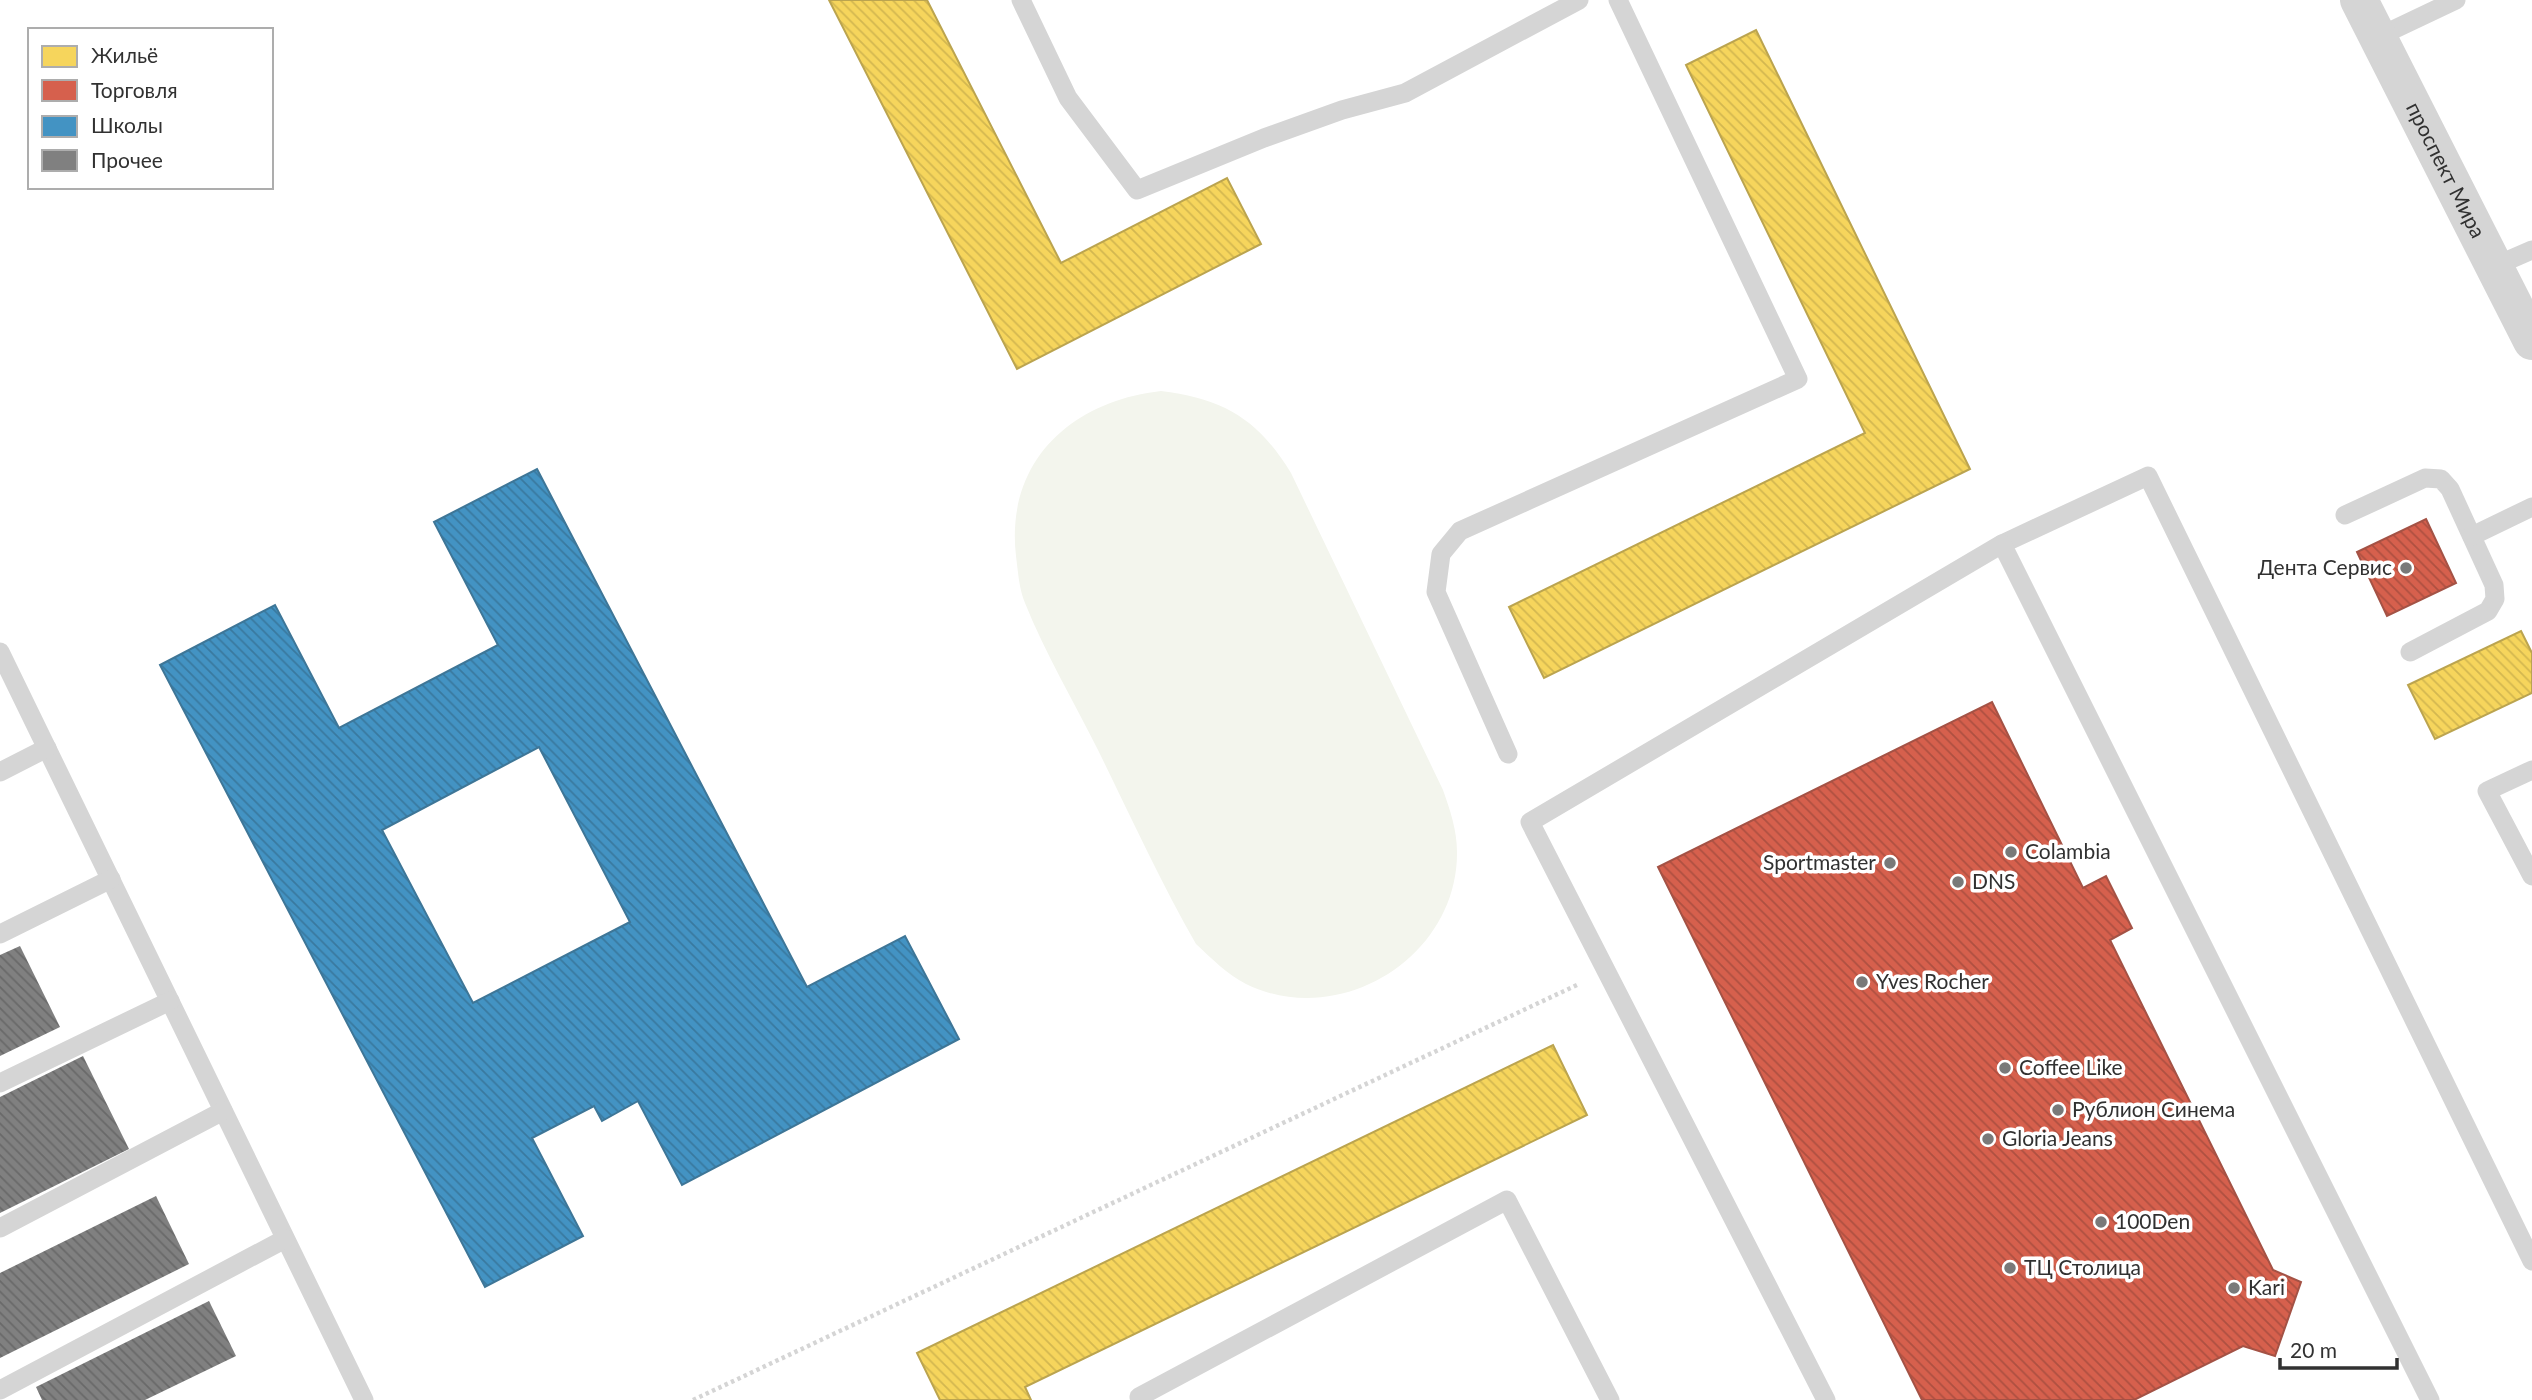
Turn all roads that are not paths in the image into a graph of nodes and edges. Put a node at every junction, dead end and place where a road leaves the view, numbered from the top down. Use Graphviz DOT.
graph roads {
  1 [pos="1021,0"];
  2 [pos="1579,0"];
  3 [pos="1618,0"];
  4 [pos="2359,0"];
  5 [pos="2456,0"];
  6 [pos="2378,37"];
  7 [pos="2532,250"];
  8 [pos="2495,265"];
  9 [pos="2532,341"];
  10 [pos="2532,507"];
  11 [pos="2345,515"];
  12 [pos="2472,536"];
  13 [pos="2003,544"];
  14 [pos="0,652"];
  15 [pos="2410,653"];
  16 [pos="47,748"];
  17 [pos="1508,754"];
  18 [pos="2532,771"];
  19 [pos="0,772"];
  20 [pos="2532,876"];
  21 [pos="110,879"];
  22 [pos="0,933"];
  23 [pos="170,1001"];
  24 [pos="0,1083"];
  25 [pos="223,1111"];
  26 [pos="0,1228"];
  27 [pos="285,1239"];
  28 [pos="2532,1261"];
  29 [pos="0,1390"];
  30 [pos="364,1400"];
  31 [pos="1141,1400"];
  32 [pos="1610,1400"];
  33 [pos="1826,1400"];
  34 [pos="2430,1400"];
  1 -- 2 [label="lane"];
  3 -- 17 [label="lane"];
  4 -- 6 [label="street, проспект Мира"];
  5 -- 6 [label="lane"];
  6 -- 8 [label="street, проспект Мира"];
  7 -- 8 [label="lane"];
  8 -- 9 [label="street, проспект Мира"];
  10 -- 12 [label="lane"];
  11 -- 12 [label="lane"];
  12 -- 15 [label="lane"];
  13 -- 28 [label="lane"];
  13 -- 33 [label="lane"];
  13 -- 34 [label="lane"];
  14 -- 16 [label="lane"];
  16 -- 19 [label="lane"];
  16 -- 21 [label="lane"];
  18 -- 20 [label="lane"];
  21 -- 22 [label="lane"];
  21 -- 23 [label="lane"];
  23 -- 24 [label="lane"];
  23 -- 25 [label="lane"];
  25 -- 26 [label="lane"];
  25 -- 27 [label="lane"];
  27 -- 29 [label="lane"];
  27 -- 30 [label="lane"];
  31 -- 32 [label="lane"];
}
